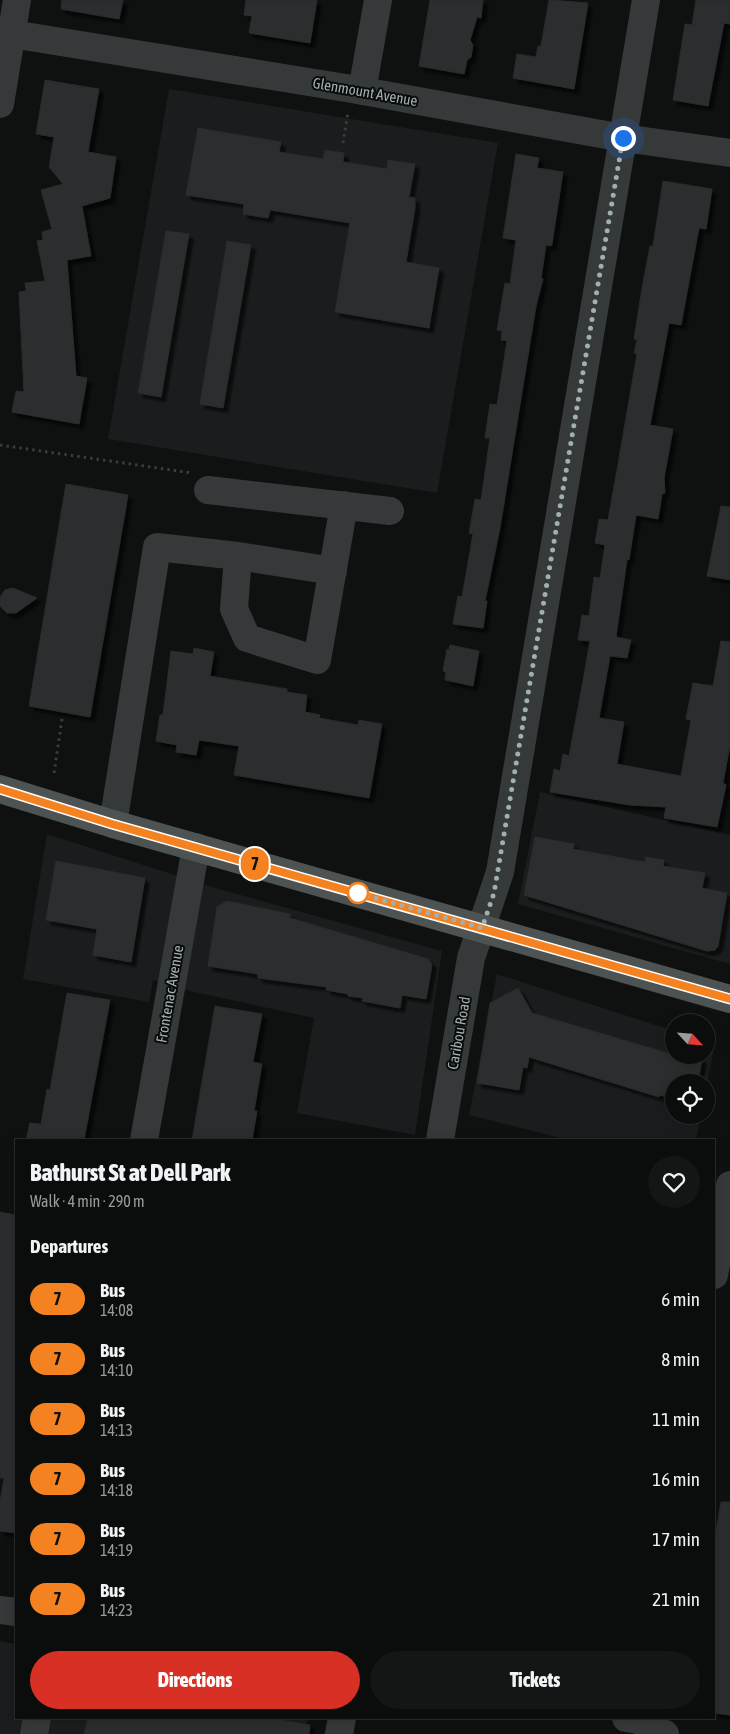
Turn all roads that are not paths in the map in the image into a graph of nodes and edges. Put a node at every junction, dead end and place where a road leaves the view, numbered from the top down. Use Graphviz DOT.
graph roads {
  1 [pos="17,0"];
  2 [pos="378,0"];
  3 [pos="646,0"];
  4 [pos="6,33"];
  5 [pos="357,90"];
  6 [pos="0,104"];
  7 [pos="623,138"];
  8 [pos="730,153"];
  9 [pos="208,490"];
  10 [pos="344,505"];
  11 [pos="390,511"];
  12 [pos="238,556"];
  13 [pos="333,570"];
  14 [pos="0,789"];
  15 [pos="112,824"];
  16 [pos="196,847"];
  17 [pos="482,928"];
  18 [pos="730,1000"];
  19 [pos="144,1139"];
  20 [pos="440,1139"];
  21 [pos="730,1186"];
  22 [pos="715,1269"];
  23 [pos="0,1610"];
  24 [pos="15,1612"];
  25 [pos="37,1719"];
  26 [pos="342,1719"];
  27 [pos="635,1722"];
  28 [pos="34,1734"];
  29 [pos="339,1734"];
  30 [pos="665,1734"];
  1 -- 4 [label="street"];
  2 -- 5 [label="street"];
  3 -- 7 [label="street, Caribou Road"];
  4 -- 5 [label="street, Glenmount Avenue"];
  4 -- 6 [label="street"];
  5 -- 7 [label="street, Glenmount Avenue"];
  7 -- 8 [label="street, Glenmount Avenue"];
  7 -- 17 [label="street, Caribou Road"];
  9 -- 10 [label="street"];
  10 -- 11 [label="street"];
  10 -- 13 [label="street"];
  12 -- 13 [label="street"];
  12 -- 13 [label="street"];
  12 -- 15 [label="street"];
  14 -- 15 [label="main road"];
  15 -- 16 [label="main road"];
  16 -- 17 [label="main road"];
  16 -- 19 [label="street, Frontenac Avenue"];
  17 -- 18 [label="main road"];
  17 -- 20 [label="street, Caribou Road"];
  21 -- 22 [label="street"];
  23 -- 24 [label="street"];
  25 -- 28 [label="street"];
  26 -- 29 [label="street"];
  27 -- 30 [label="street"];
}
